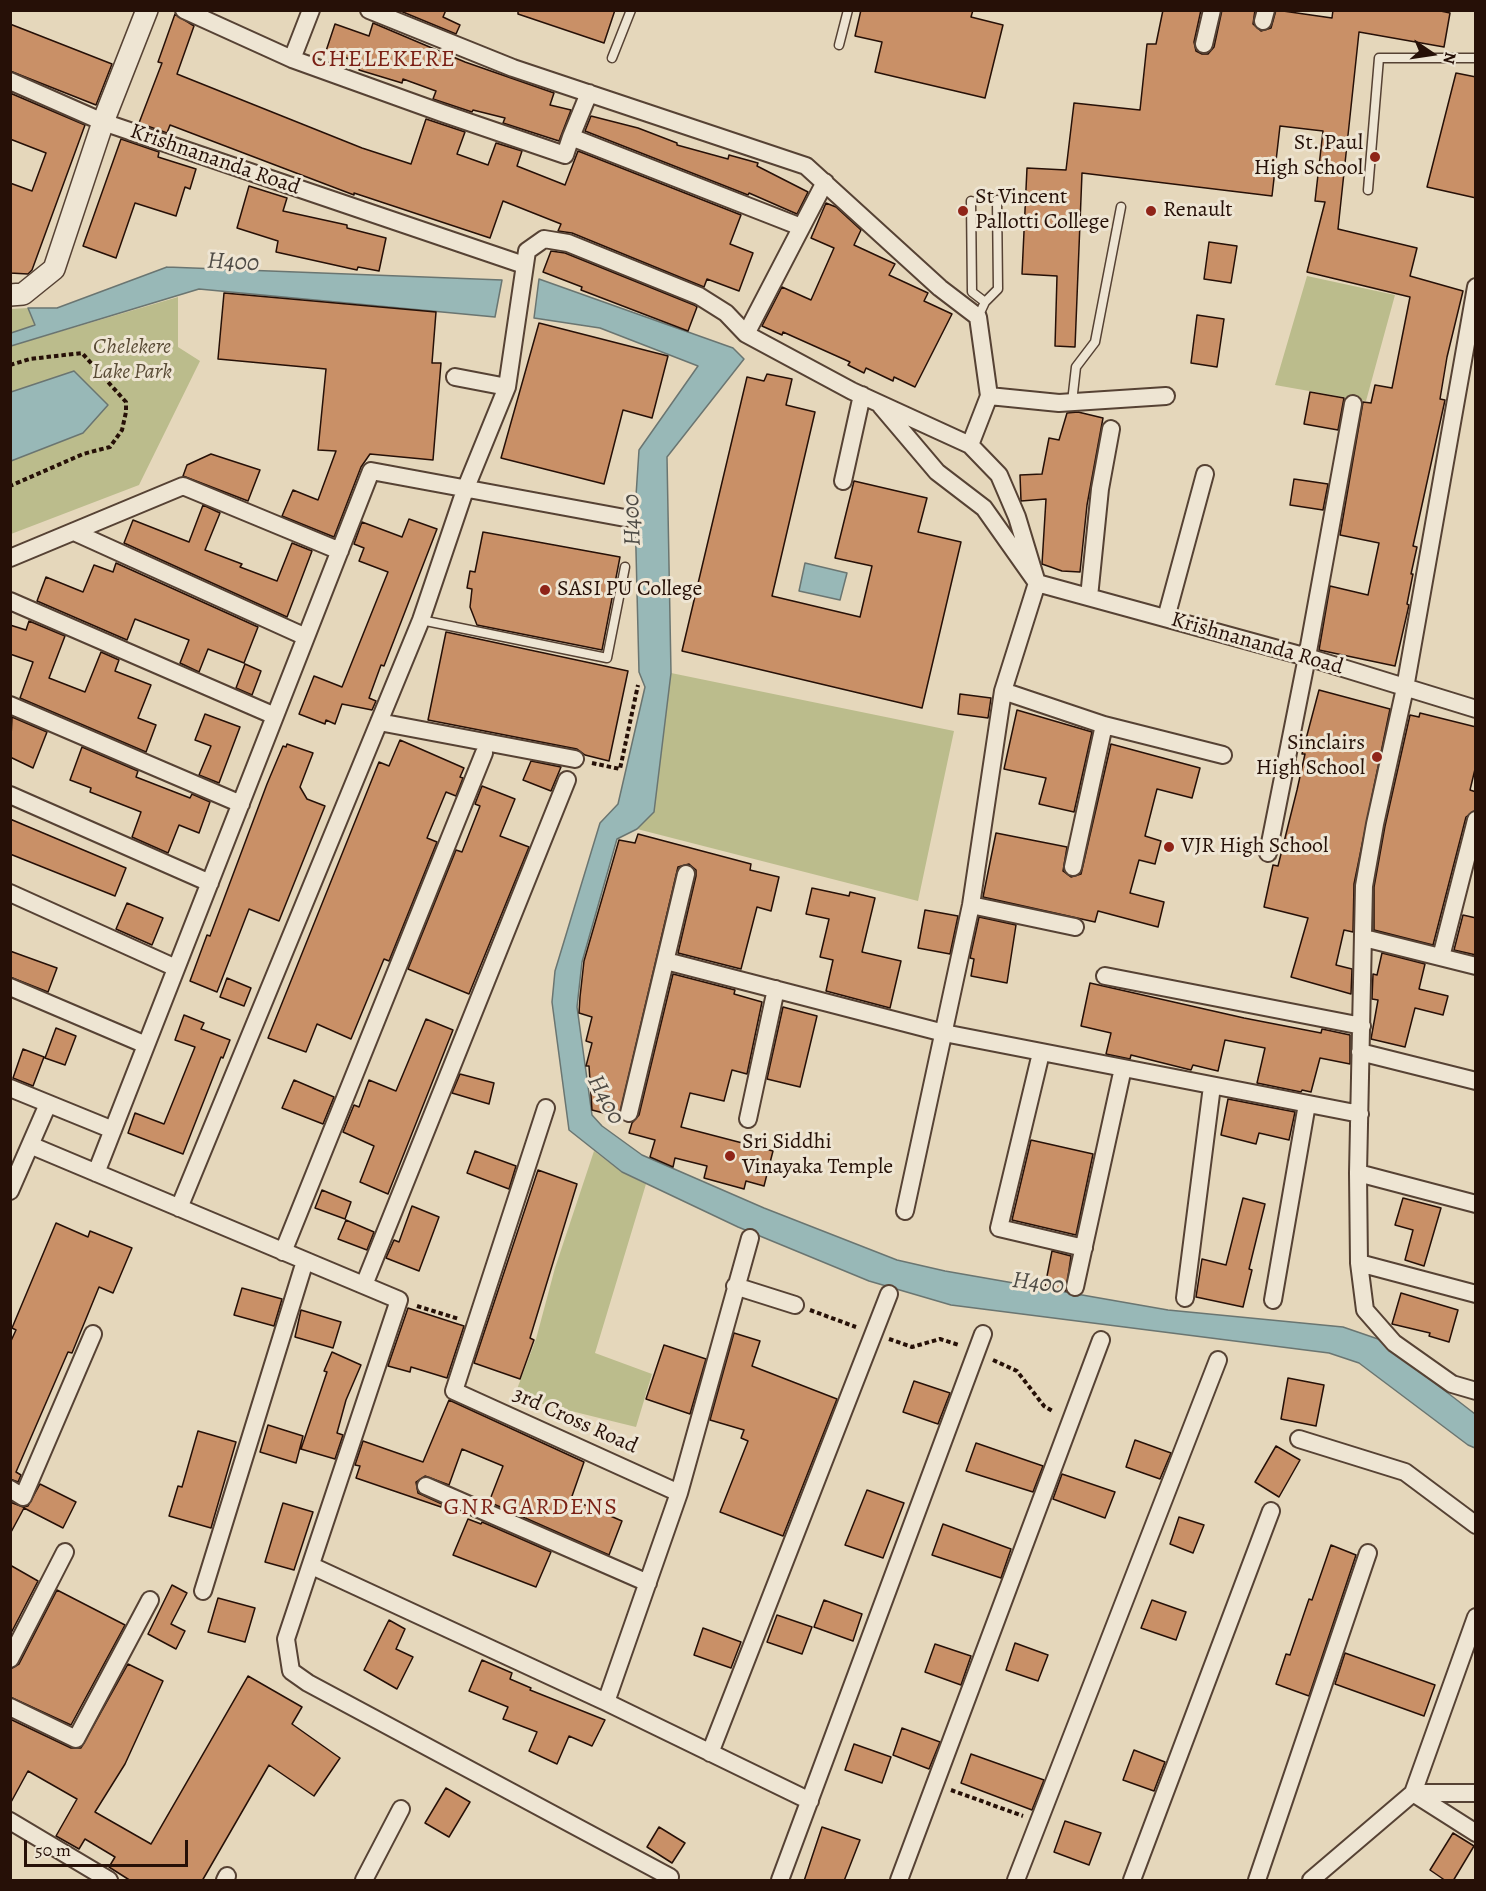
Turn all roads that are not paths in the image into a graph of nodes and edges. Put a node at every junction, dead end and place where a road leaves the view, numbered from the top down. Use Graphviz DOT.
graph roads {
  1 [pos="147,10"];
  2 [pos="184,10"];
  3 [pos="311,10"];
  4 [pos="369,10"];
  5 [pos="631,10"];
  6 [pos="848,10"];
  7 [pos="1212,10"];
  8 [pos="1204,44"];
  9 [pos="839,45"];
  10 [pos="612,58"];
  11 [pos="1476,58"];
  12 [pos="292,59"];
  13 [pos="10,81"];
  14 [pos="588,93"];
  15 [pos="103,122"];
  16 [pos="572,137"];
  17 [pos="825,182"];
  18 [pos="1368,190"];
  19 [pos="997,200"];
  20 [pos="971,201"];
  21 [pos="1121,207"];
  22 [pos="801,227"];
  23 [pos="524,265"];
  24 [pos="1476,287"];
  25 [pos="10,295"];
  26 [pos="982,310"];
  27 [pos="746,334"];
  28 [pos="455,377"];
  29 [pos="507,387"];
  30 [pos="989,396"];
  31 [pos="1166,396"];
  32 [pos="870,399"];
  33 [pos="1072,402"];
  34 [pos="1353,404"];
  35 [pos="1111,429"];
  36 [pos="970,446"];
  37 [pos="1205,474"];
  38 [pos="843,481"];
  39 [pos="465,490"];
  40 [pos="625,518"];
  41 [pos="74,532"];
  42 [pos="340,551"];
  43 [pos="10,558"];
  44 [pos="625,567"];
  45 [pos="1037,583"];
  46 [pos="1089,597"];
  47 [pos="10,601"];
  48 [pos="1166,618"];
  49 [pos="421,620"];
  50 [pos="306,637"];
  51 [pos="1307,657"];
  52 [pos="1405,688"];
  53 [pos="1003,691"];
  54 [pos="10,705"];
  55 [pos="1476,709"];
  56 [pos="275,716"];
  57 [pos="379,723"];
  58 [pos="1104,725"];
  59 [pos="484,753"];
  60 [pos="1223,755"];
  61 [pos="575,759"];
  62 [pos="567,780"];
  63 [pos="10,795"];
  64 [pos="240,804"];
  65 [pos="1476,820"];
  66 [pos="1268,853"];
  67 [pos="1073,867"];
  68 [pos="686,874"];
  69 [pos="210,883"];
  70 [pos="10,893"];
  71 [pos="971,905"];
  72 [pos="1075,927"];
  73 [pos="1364,938"];
  74 [pos="1441,957"];
  75 [pos="666,961"];
  76 [pos="1476,966"];
  77 [pos="176,968"];
  78 [pos="1105,976"];
  79 [pos="10,987"];
  80 [pos="776,989"];
  81 [pos="1362,1026"];
  82 [pos="944,1033"];
  83 [pos="146,1045"];
  84 [pos="1360,1052"];
  85 [pos="1041,1053"];
  86 [pos="1123,1068"];
  87 [pos="1476,1081"];
  88 [pos="1212,1086"];
  89 [pos="10,1088"];
  90 [pos="48,1104"];
  91 [pos="1307,1104"];
  92 [pos="546,1108"];
  93 [pos="629,1113"];
  94 [pos="1360,1114"];
  95 [pos="748,1119"];
  96 [pos="113,1130"];
  97 [pos="30,1145"];
  98 [pos="96,1173"];
  99 [pos="1358,1173"];
  100 [pos="12,1186"];
  101 [pos="1476,1204"];
  102 [pos="179,1208"];
  103 [pos="905,1211"];
  104 [pos="750,1238"];
  105 [pos="1084,1248"];
  106 [pos="283,1252"];
  107 [pos="305,1261"];
  108 [pos="1359,1263"];
  109 [pos="364,1285"];
  110 [pos="735,1286"];
  111 [pos="1075,1287"];
  112 [pos="889,1294"];
  113 [pos="1476,1294"];
  114 [pos="1185,1298"];
  115 [pos="1273,1300"];
  116 [pos="795,1305"];
  117 [pos="93,1334"];
  118 [pos="983,1334"];
  119 [pos="1101,1340"];
  120 [pos="1218,1360"];
  121 [pos="1476,1391"];
  122 [pos="1299,1439"];
  123 [pos="426,1486"];
  124 [pos="10,1489"];
  125 [pos="679,1492"];
  126 [pos="1271,1510"];
  127 [pos="1476,1525"];
  128 [pos="65,1552"];
  129 [pos="1368,1552"];
  130 [pos="312,1566"];
  131 [pos="648,1583"];
  132 [pos="203,1591"];
  133 [pos="150,1600"];
  134 [pos="1476,1617"];
  135 [pos="10,1659"];
  136 [pos="606,1702"];
  137 [pos="10,1707"];
  138 [pos="710,1753"];
  139 [pos="1413,1793"];
  140 [pos="1476,1793"];
  141 [pos="810,1801"];
  142 [pos="401,1809"];
  143 [pos="10,1821"];
  144 [pos="1476,1833"];
  145 [pos="1317,1875"];
  146 [pos="670,1876"];
  147 [pos="109,1881"];
  148 [pos="364,1881"];
  149 [pos="780,1881"];
  150 [pos="899,1881"];
  151 [pos="1016,1881"];
  152 [pos="1132,1881"];
  153 [pos="1257,1881"];
  154 [pos="1337,1881"];
  1 -- 15 [label="street"];
  2 -- 12 [label="street"];
  3 -- 12 [label="street"];
  4 -- 14 [label="street"];
  5 -- 10 [label="lane"];
  6 -- 9 [label="lane"];
  7 -- 8 [label="street"];
  11 -- 18 [label="lane"];
  12 -- 16 [label="street"];
  13 -- 15 [label="street"];
  14 -- 16 [label="street"];
  14 -- 17 [label="street"];
  15 -- 23 [label="street, Krishnananda Road"];
  15 -- 25 [label="street, Krishnananda Road"];
  16 -- 22 [label="street"];
  17 -- 22 [label="street"];
  17 -- 26 [label="street"];
  19 -- 26 [label="lane"];
  20 -- 26 [label="lane"];
  21 -- 33 [label="lane"];
  22 -- 27 [label="street"];
  23 -- 27 [label="street"];
  23 -- 29 [label="street"];
  24 -- 52 [label="street"];
  26 -- 30 [label="street"];
  27 -- 32 [label="street"];
  28 -- 29 [label="street"];
  29 -- 39 [label="street"];
  30 -- 33 [label="street"];
  30 -- 36 [label="street"];
  31 -- 33 [label="street"];
  32 -- 36 [label="street"];
  32 -- 38 [label="street"];
  32 -- 45 [label="street"];
  34 -- 51 [label="street"];
  35 -- 46 [label="street"];
  36 -- 45 [label="street"];
  37 -- 48 [label="street"];
  39 -- 40 [label="street"];
  39 -- 42 [label="street"];
  39 -- 49 [label="street"];
  41 -- 42 [label="street"];
  41 -- 43 [label="street"];
  41 -- 50 [label="street"];
  42 -- 50 [label="street"];
  44 -- 49 [label="lane"];
  45 -- 46 [label="street, Krishnananda Road"];
  45 -- 53 [label="street"];
  46 -- 48 [label="street, Krishnananda Road"];
  47 -- 56 [label="street"];
  48 -- 51 [label="street, Krishnananda Road"];
  49 -- 57 [label="street"];
  50 -- 56 [label="street"];
  51 -- 52 [label="street, Krishnananda Road"];
  51 -- 66 [label="street"];
  52 -- 55 [label="street, Krishnananda Road"];
  52 -- 73 [label="street"];
  53 -- 58 [label="street"];
  53 -- 71 [label="street"];
  54 -- 64 [label="street"];
  56 -- 64 [label="street"];
  57 -- 61 [label="street"];
  57 -- 102 [label="street"];
  58 -- 60 [label="street"];
  58 -- 67 [label="street"];
  59 -- 106 [label="street"];
  62 -- 109 [label="street"];
  63 -- 69 [label="street"];
  64 -- 69 [label="street"];
  65 -- 74 [label="street"];
  68 -- 75 [label="street"];
  69 -- 77 [label="street"];
  70 -- 77 [label="street"];
  71 -- 72 [label="street"];
  71 -- 82 [label="street"];
  73 -- 74 [label="street"];
  73 -- 81 [label="street"];
  74 -- 76 [label="street"];
  75 -- 80 [label="street"];
  75 -- 93 [label="street"];
  77 -- 83 [label="street"];
  78 -- 81 [label="street"];
  79 -- 83 [label="street"];
  80 -- 82 [label="street"];
  80 -- 95 [label="street"];
  81 -- 84 [label="street"];
  82 -- 85 [label="street"];
  82 -- 103 [label="street"];
  83 -- 96 [label="street"];
  84 -- 87 [label="street"];
  84 -- 94 [label="street"];
  85 -- 86 [label="street"];
  85 -- 105 [label="street"];
  86 -- 88 [label="street"];
  86 -- 105 [label="street"];
  88 -- 91 [label="street"];
  88 -- 114 [label="street"];
  89 -- 90 [label="street"];
  90 -- 96 [label="street"];
  90 -- 97 [label="street"];
  91 -- 94 [label="street"];
  91 -- 115 [label="street"];
  92 -- 125 [label="street, 3rd Cross Road"];
  94 -- 99 [label="street"];
  96 -- 98 [label="street"];
  97 -- 98 [label="street"];
  97 -- 100 [label="street"];
  98 -- 102 [label="street"];
  99 -- 101 [label="street"];
  99 -- 108 [label="street"];
  102 -- 106 [label="street"];
  104 -- 110 [label="street"];
  105 -- 111 [label="street"];
  106 -- 107 [label="street"];
  107 -- 109 [label="street"];
  107 -- 132 [label="street"];
  108 -- 113 [label="street"];
  108 -- 121 [label="street"];
  109 -- 130 [label="street"];
  110 -- 116 [label="street"];
  110 -- 125 [label="street"];
  112 -- 138 [label="street"];
  117 -- 124 [label="street"];
  118 -- 141 [label="street"];
  119 -- 150 [label="street"];
  120 -- 151 [label="street"];
  122 -- 127 [label="street"];
  123 -- 131 [label="street"];
  125 -- 131 [label="street"];
  126 -- 152 [label="street"];
  128 -- 135 [label="street"];
  129 -- 153 [label="street"];
  130 -- 136 [label="street"];
  130 -- 146 [label="street"];
  131 -- 136 [label="street"];
  133 -- 137 [label="street"];
  134 -- 139 [label="street"];
  136 -- 138 [label="street"];
  138 -- 141 [label="street"];
  139 -- 140 [label="street"];
  139 -- 144 [label="street"];
  139 -- 145 [label="street"];
  141 -- 149 [label="street"];
  142 -- 148 [label="street"];
  143 -- 147 [label="street"];
  145 -- 154 [label="street"];
}
